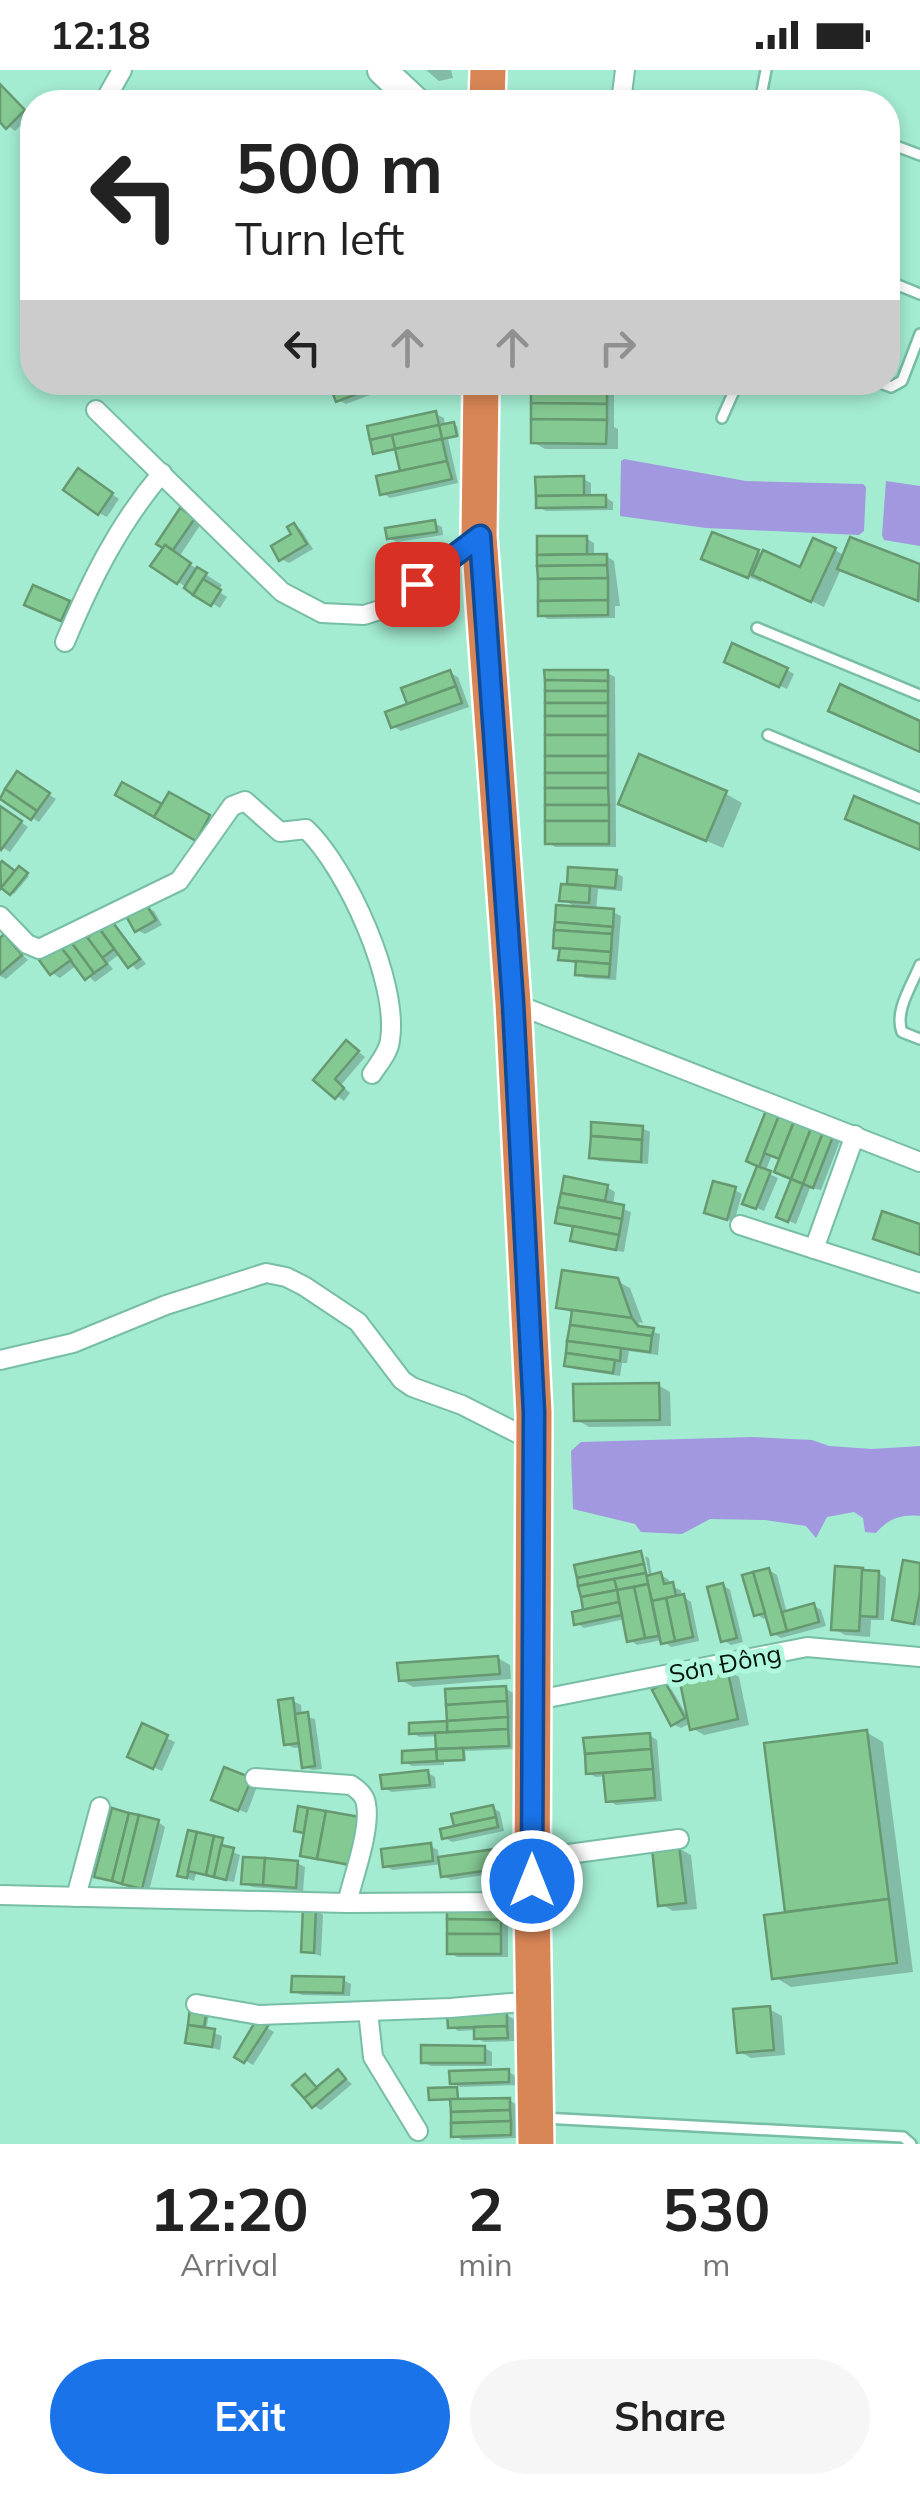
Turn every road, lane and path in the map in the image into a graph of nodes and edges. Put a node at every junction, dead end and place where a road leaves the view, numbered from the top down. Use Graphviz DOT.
graph roads {
  1 [pos="382,70"];
  2 [pos="403,90"];
  3 [pos="920,334"];
  4 [pos="900,382"];
  5 [pos="481,395"];
  6 [pos="732,395"];
  7 [pos="96,410"];
  8 [pos="722,418"];
  9 [pos="162,473"];
  10 [pos="480,536"];
  11 [pos="757,628"];
  12 [pos="65,642"];
  13 [pos="920,695"];
  14 [pos="768,735"];
  15 [pos="920,798"];
  16 [pos="0,916"];
  17 [pos="920,965"];
  18 [pos="513,1003"];
  19 [pos="920,1040"];
  20 [pos="372,1074"];
  21 [pos="855,1135"];
  22 [pos="920,1162"];
  23 [pos="740,1225"];
  24 [pos="814,1249"];
  25 [pos="920,1283"];
  26 [pos="0,1360"];
  27 [pos="534,1441"];
  28 [pos="920,1657"];
  29 [pos="532,1701"];
  30 [pos="255,1778"];
  31 [pos="100,1807"];
  32 [pos="679,1839"];
  33 [pos="532,1859"];
  34 [pos="0,1895"];
  35 [pos="76,1896"];
  36 [pos="532,1902"];
  37 [pos="347,1904"];
  38 [pos="534,2001"];
  39 [pos="196,2004"];
  40 [pos="368,2010"];
  41 [pos="418,2131"];
  42 [pos="536,2131"];
  43 [pos="911,2144"];
  1 -- 2 [label="street"];
  3 -- 4 [label="lane"];
  5 -- 10 [label="highway"];
  6 -- 8 [label="lane"];
  7 -- 9 [label="street"];
  9 -- 10 [label="street"];
  9 -- 12 [label="street"];
  10 -- 18 [label="highway"];
  11 -- 13 [label="lane"];
  14 -- 15 [label="lane"];
  16 -- 20 [label="street"];
  17 -- 19 [label="lane"];
  18 -- 21 [label="street"];
  18 -- 27 [label="highway"];
  21 -- 22 [label="street"];
  21 -- 24 [label="street"];
  23 -- 24 [label="street"];
  24 -- 25 [label="street"];
  26 -- 27 [label="street"];
  27 -- 29 [label="highway"];
  28 -- 29 [label="street, Sơn Đông"];
  29 -- 33 [label="highway"];
  30 -- 37 [label="street"];
  31 -- 35 [label="street"];
  32 -- 33 [label="street"];
  33 -- 36 [label="highway"];
  34 -- 35 [label="street"];
  35 -- 37 [label="street"];
  36 -- 37 [label="street"];
  36 -- 38 [label="highway"];
  38 -- 40 [label="street"];
  38 -- 42 [label="highway"];
  39 -- 40 [label="street"];
  40 -- 41 [label="street"];
  42 -- 43 [label="lane"];
}
